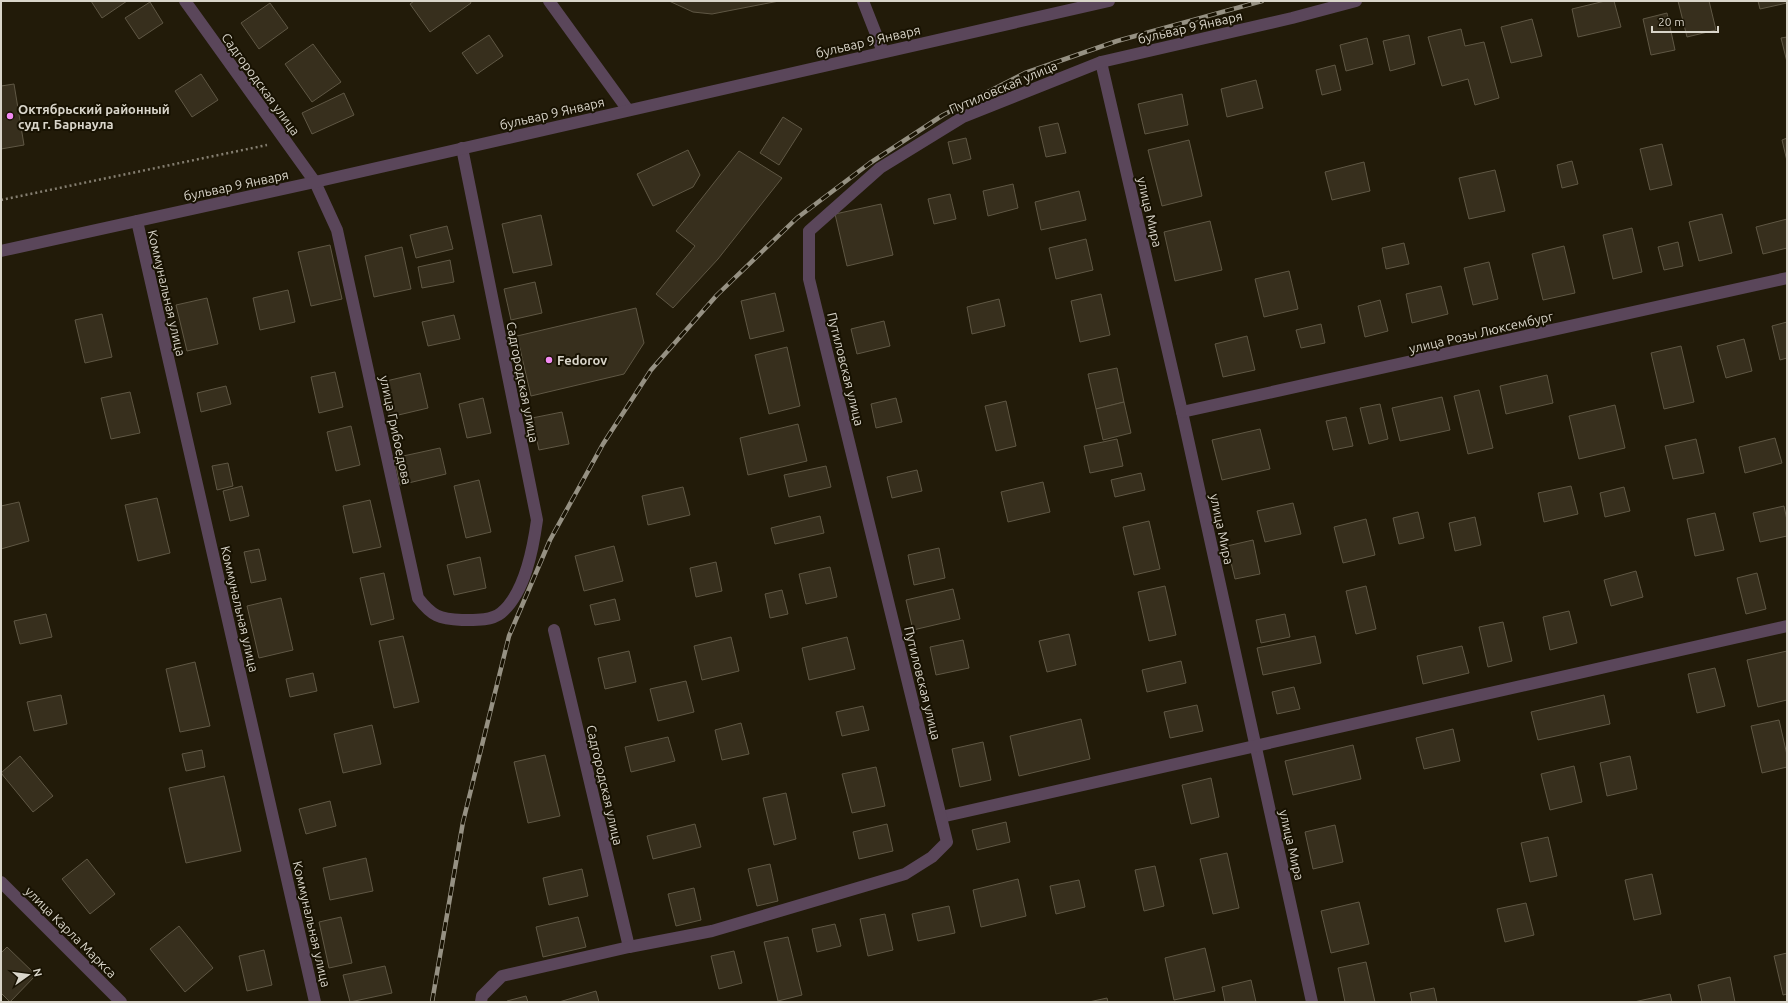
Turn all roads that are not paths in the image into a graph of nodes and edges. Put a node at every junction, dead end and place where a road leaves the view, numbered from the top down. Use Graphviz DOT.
graph roads {
  1 [pos="185,1"];
  2 [pos="549,1"];
  3 [pos="863,1"];
  4 [pos="1109,1"];
  5 [pos="1356,1"];
  6 [pos="883,52"];
  7 [pos="1101,62"];
  8 [pos="628,110"];
  9 [pos="462,148"];
  10 [pos="315,182"];
  11 [pos="136,221"];
  12 [pos="1,251"];
  13 [pos="1787,278"];
  14 [pos="1182,412"];
  15 [pos="500,614"];
  16 [pos="1787,626"];
  17 [pos="554,630"];
  18 [pos="1256,747"];
  19 [pos="941,817"];
  20 [pos="1,882"];
  21 [pos="629,947"];
  22 [pos="121,1002"];
  23 [pos="315,1002"];
  24 [pos="482,1002"];
  25 [pos="1312,1002"];
  1 -- 10 [label="street, Садгородская улица"];
  2 -- 8 [label="street"];
  3 -- 6 [label="street"];
  4 -- 6 [label="street, бульвар 9 Января"];
  5 -- 7 [label="street, бульвар 9 Января"];
  6 -- 8 [label="street, бульвар 9 Января"];
  7 -- 14 [label="street, улица Мира"];
  7 -- 19 [label="street, Путиловская улица"];
  8 -- 9 [label="street, бульвар 9 Января"];
  9 -- 10 [label="street, бульвар 9 Января"];
  9 -- 15 [label="street, Садгородская улица"];
  10 -- 11 [label="street, бульвар 9 Января"];
  10 -- 15 [label="street, улица Грибоедова"];
  11 -- 12 [label="street, бульвар 9 Января"];
  11 -- 23 [label="street, Коммунальная улица"];
  13 -- 14 [label="street, улица Розы Люксембург"];
  14 -- 18 [label="street, улица Мира"];
  16 -- 18 [label="street"];
  17 -- 21 [label="street, Садгородская улица"];
  18 -- 19 [label="street"];
  18 -- 25 [label="street, улица Мира"];
  19 -- 21 [label="street, Путиловская улица"];
  20 -- 22 [label="street, улица Карла Маркса"];
  21 -- 24 [label="street"];
}
